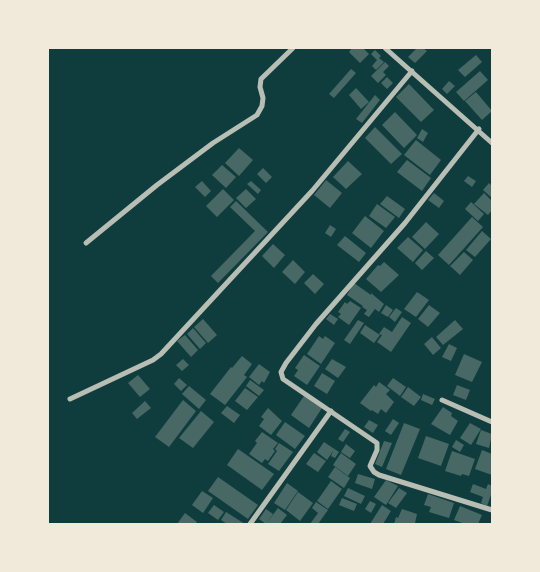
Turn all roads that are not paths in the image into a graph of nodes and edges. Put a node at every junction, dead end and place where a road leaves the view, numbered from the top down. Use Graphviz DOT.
graph roads {
  1 [pos="293,48"];
  2 [pos="385,48"];
  3 [pos="412,71"];
  4 [pos="478,129"];
  5 [pos="492,143"];
  6 [pos="86,243"];
  7 [pos="70,399"];
  8 [pos="442,400"];
  9 [pos="331,411"];
  10 [pos="492,422"];
  11 [pos="492,510"];
  12 [pos="250,524"];
  1 -- 6 [label="street"];
  2 -- 3 [label="street"];
  3 -- 4 [label="street"];
  3 -- 7 [label="street"];
  4 -- 5 [label="street"];
  4 -- 9 [label="street"];
  8 -- 10 [label="street"];
  9 -- 11 [label="street"];
  9 -- 12 [label="street"];
}
